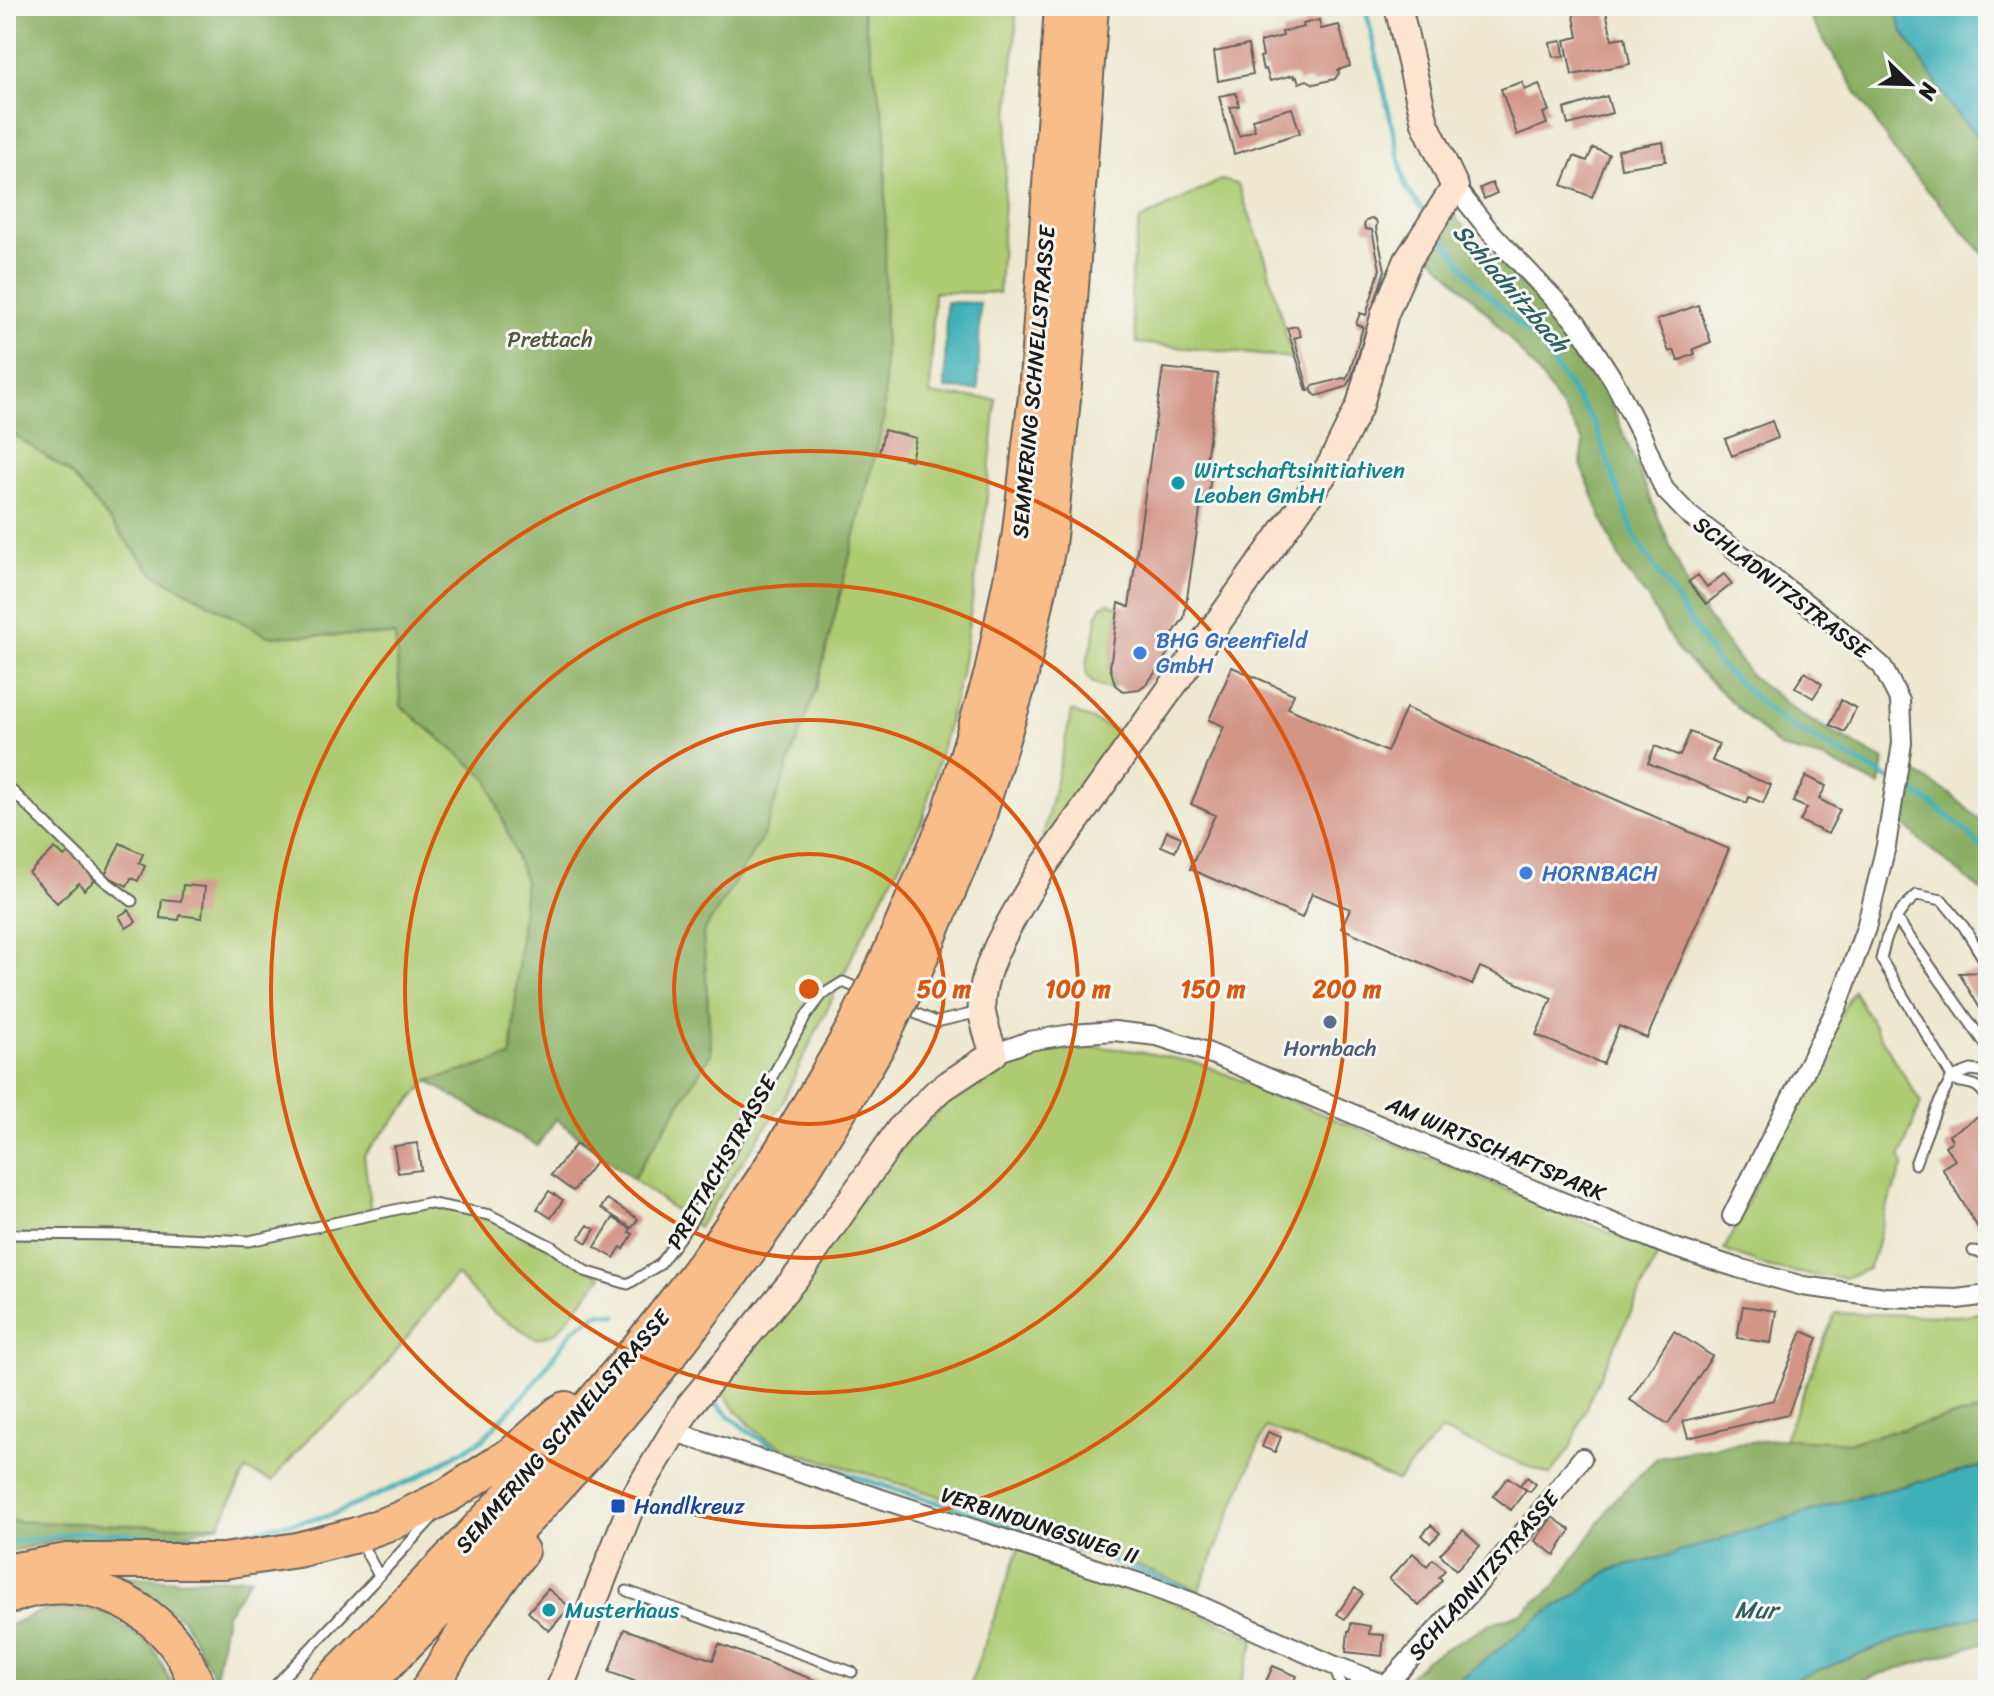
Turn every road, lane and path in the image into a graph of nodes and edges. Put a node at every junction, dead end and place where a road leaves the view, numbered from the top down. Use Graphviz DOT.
graph roads {
  1 [pos="1062,6"];
  2 [pos="1091,6"];
  3 [pos="1398,6"];
  4 [pos="1450,195"];
  5 [pos="6,785"];
  6 [pos="132,901"];
  7 [pos="1896,918"];
  8 [pos="901,965"];
  9 [pos="1988,966"];
  10 [pos="982,1012"];
  11 [pos="866,1036"];
  12 [pos="1988,1048"];
  13 [pos="994,1054"];
  14 [pos="1988,1072"];
  15 [pos="1951,1078"];
  16 [pos="1988,1100"];
  17 [pos="1915,1164"];
  18 [pos="1732,1216"];
  19 [pos="6,1232"];
  20 [pos="1973,1251"];
  21 [pos="1988,1254"];
  22 [pos="1988,1295"];
  23 [pos="605,1388"];
  24 [pos="672,1431"];
  25 [pos="1582,1458"];
  26 [pos="564,1478"];
  27 [pos="447,1496"];
  28 [pos="356,1535"];
  29 [pos="6,1575"];
  30 [pos="379,1576"];
  31 [pos="627,1591"];
  32 [pos="6,1598"];
  33 [pos="1333,1665"];
  34 [pos="852,1672"];
  35 [pos="1384,1687"];
  36 [pos="198,1690"];
  37 [pos="271,1690"];
  38 [pos="322,1690"];
  39 [pos="361,1690"];
  40 [pos="428,1690"];
  41 [pos="559,1690"];
  42 [pos="1343,1690"];
  1 -- 8 [label="highway, SEMMERING SCHNELLSTRASSE"];
  2 -- 8 [label="highway, SEMMERING SCHNELLSTRASSE"];
  3 -- 4 [label="street, SCHLADNITZSTRASSE"];
  4 -- 10 [label="street"];
  4 -- 18 [label="street, SCHLADNITZSTRASSE"];
  5 -- 6 [label="lane"];
  7 -- 9 [label="lane"];
  7 -- 12 [label="lane"];
  7 -- 15 [label="lane"];
  8 -- 11 [label="highway, SEMMERING SCHNELLSTRASSE, bridge"];
  10 -- 13 [label="street"];
  10 -- 19 [label="lane, PRETTACHSTRASSE"];
  11 -- 23 [label="highway, SEMMERING SCHNELLSTRASSE"];
  11 -- 26 [label="highway, SEMMERING SCHNELLSTRASSE"];
  13 -- 22 [label="street, AM WIRTSCHAFTSPARK"];
  13 -- 24 [label="street"];
  14 -- 15 [label="lane"];
  15 -- 16 [label="lane"];
  15 -- 17 [label="lane"];
  20 -- 21 [label="lane"];
  23 -- 27 [label="highway"];
  23 -- 38 [label="highway, SEMMERING SCHNELLSTRASSE"];
  24 -- 33 [label="street, VERBINDUNGSWEG II"];
  24 -- 41 [label="street"];
  25 -- 35 [label="street, SCHLADNITZSTRASSE"];
  26 -- 39 [label="highway, SEMMERING SCHNELLSTRASSE"];
  26 -- 40 [label="highway"];
  27 -- 28 [label="highway"];
  27 -- 30 [label="lane"];
  28 -- 29 [label="highway"];
  28 -- 30 [label="lane"];
  30 -- 37 [label="lane"];
  31 -- 34 [label="lane"];
  32 -- 36 [label="highway"];
  33 -- 35 [label="street, VERBINDUNGSWEG II"];
  33 -- 42 [label="lane"];
}
